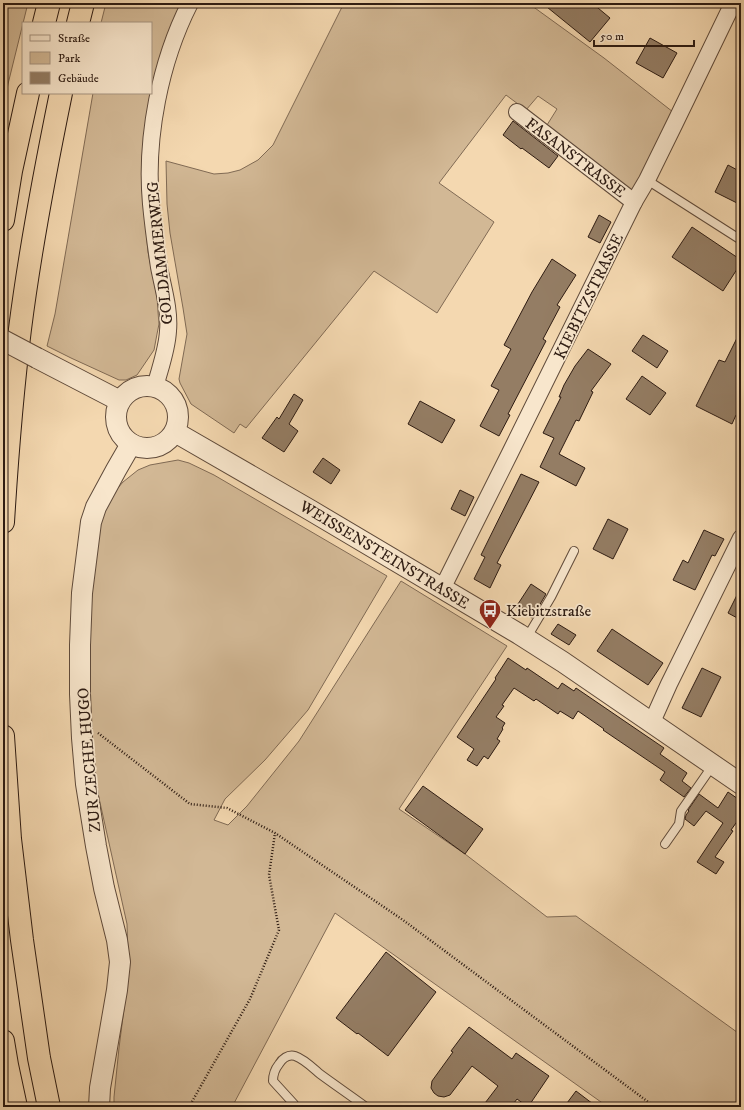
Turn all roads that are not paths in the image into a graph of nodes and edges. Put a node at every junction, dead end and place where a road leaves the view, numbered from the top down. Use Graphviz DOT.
graph roads {
  1 [pos="49,3"];
  2 [pos="82,3"];
  3 [pos="190,3"];
  4 [pos="733,3"];
  5 [pos="44,22"];
  6 [pos="78,22"];
  7 [pos="28,94"];
  8 [pos="61,94"];
  9 [pos="517,112"];
  10 [pos="646,180"];
  11 [pos="634,202"];
  12 [pos="3,220"];
  13 [pos="741,240"];
  14 [pos="3,340"];
  15 [pos="155,387"];
  16 [pos="120,401"];
  17 [pos="175,432"];
  18 [pos="132,444"];
  19 [pos="3,522"];
  20 [pos="741,538"];
  21 [pos="574,551"];
  22 [pos="442,588"];
  23 [pos="526,639"];
  24 [pos="652,722"];
  25 [pos="3,736"];
  26 [pos="714,765"];
  27 [pos="741,784"];
  28 [pos="665,844"];
  29 [pos="3,1041"];
  30 [pos="16,1107"];
  31 [pos="49,1107"];
  32 [pos="99,1107"];
  33 [pos="294,1107"];
  34 [pos="366,1107"];
  1 -- 5 [label="highway"];
  2 -- 6 [label="highway"];
  3 -- 15 [label="street, GOLDAMMERWEG"];
  4 -- 10 [label="street, KIEBITZSTRASSE"];
  7 -- 12 [label="highway"];
  8 -- 19 [label="highway"];
  9 -- 11 [label="street, FASANSTRASSE"];
  10 -- 11 [label="street, KIEBITZSTRASSE"];
  10 -- 13 [label="lane"];
  11 -- 22 [label="street, KIEBITZSTRASSE"];
  14 -- 16 [label="street, bridge"];
  15 -- 16 [label="street"];
  15 -- 17 [label="street"];
  16 -- 18 [label="street"];
  17 -- 18 [label="street"];
  17 -- 22 [label="street, WEISSENSTEINSTRASSE"];
  18 -- 32 [label="street, ZUR ZECHE HUGO"];
  20 -- 24 [label="street"];
  21 -- 23 [label="lane"];
  22 -- 23 [label="street, WEISSENSTEINSTRASSE"];
  23 -- 24 [label="street, WEISSENSTEINSTRASSE"];
  24 -- 26 [label="street, WEISSENSTEINSTRASSE"];
  25 -- 31 [label="highway"];
  26 -- 27 [label="street, WEISSENSTEINSTRASSE"];
  26 -- 28 [label="lane"];
  29 -- 30 [label="highway"];
  33 -- 34 [label="lane"];
}
